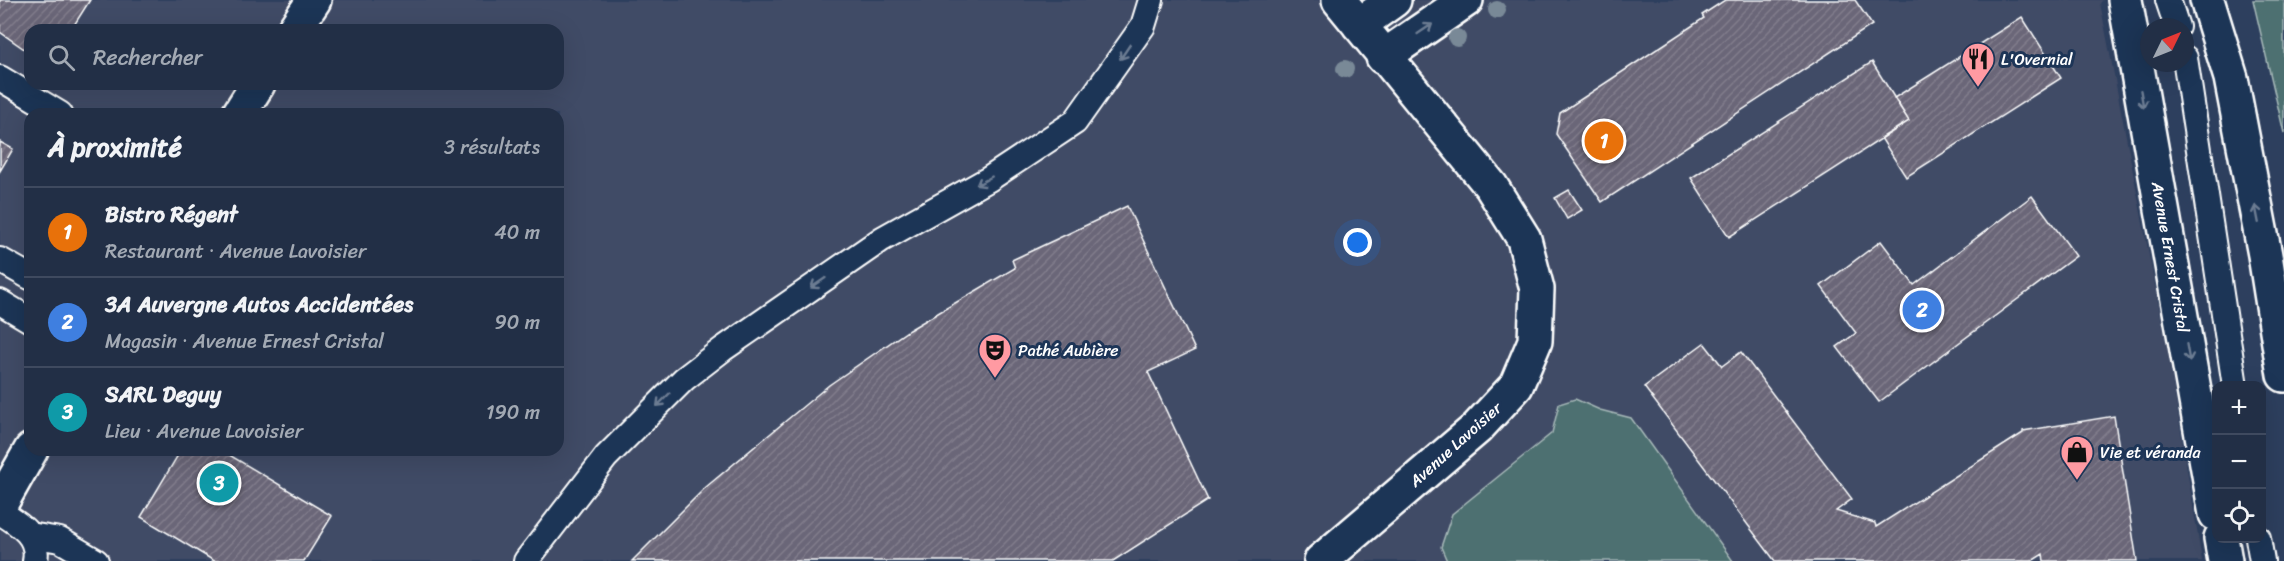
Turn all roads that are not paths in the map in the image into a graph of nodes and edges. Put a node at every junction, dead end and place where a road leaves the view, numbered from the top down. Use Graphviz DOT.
graph roads {
  1 [pos="314,0"];
  2 [pos="1151,0"];
  3 [pos="1394,0"];
  4 [pos="1466,0"];
  5 [pos="2125,0"];
  6 [pos="2168,0"];
  7 [pos="2207,0"];
  8 [pos="1349,12"];
  9 [pos="2174,18"];
  10 [pos="298,24"];
  11 [pos="1383,57"];
  12 [pos="2187,72"];
  13 [pos="0,78"];
  14 [pos="254,90"];
  15 [pos="50,108"];
  16 [pos="243,108"];
  17 [pos="2275,255"];
  18 [pos="0,260"];
  19 [pos="24,274"];
  20 [pos="0,302"];
  21 [pos="24,316"];
  22 [pos="2284,375"];
  23 [pos="2234,381"];
  24 [pos="2213,489"];
  25 [pos="0,512"];
  26 [pos="30,535"];
  27 [pos="2222,543"];
  28 [pos="2259,543"];
  29 [pos="35,561"];
  30 [pos="96,561"];
  31 [pos="526,561"];
  32 [pos="1321,561"];
  33 [pos="2225,561"];
  34 [pos="2262,561"];
  1 -- 10 [label="main road"];
  2 -- 31 [label="lane, one-way"];
  3 -- 8 [label="main road, Avenue Lavoisier"];
  11 -- 4 [label="main road, one-way"];
  5 -- 24 [label="main road, Avenue Ernest Cristal, one-way"];
  6 -- 9 [label="lane"];
  17 -- 7 [label="main road, one-way"];
  8 -- 11 [label="main road, Avenue Lavoisier"];
  11 -- 32 [label="main road, Avenue Lavoisier"];
  12 -- 23 [label="lane"];
  13 -- 15 [label="lane"];
  14 -- 16 [label="main road"];
  17 -- 22 [label="main road"];
  18 -- 19 [label="lane"];
  20 -- 21 [label="lane"];
  25 -- 26 [label="lane"];
  26 -- 29 [label="lane"];
  26 -- 30 [label="lane"];
  27 -- 33 [label="main road"];
  28 -- 34 [label="lane"];
}
